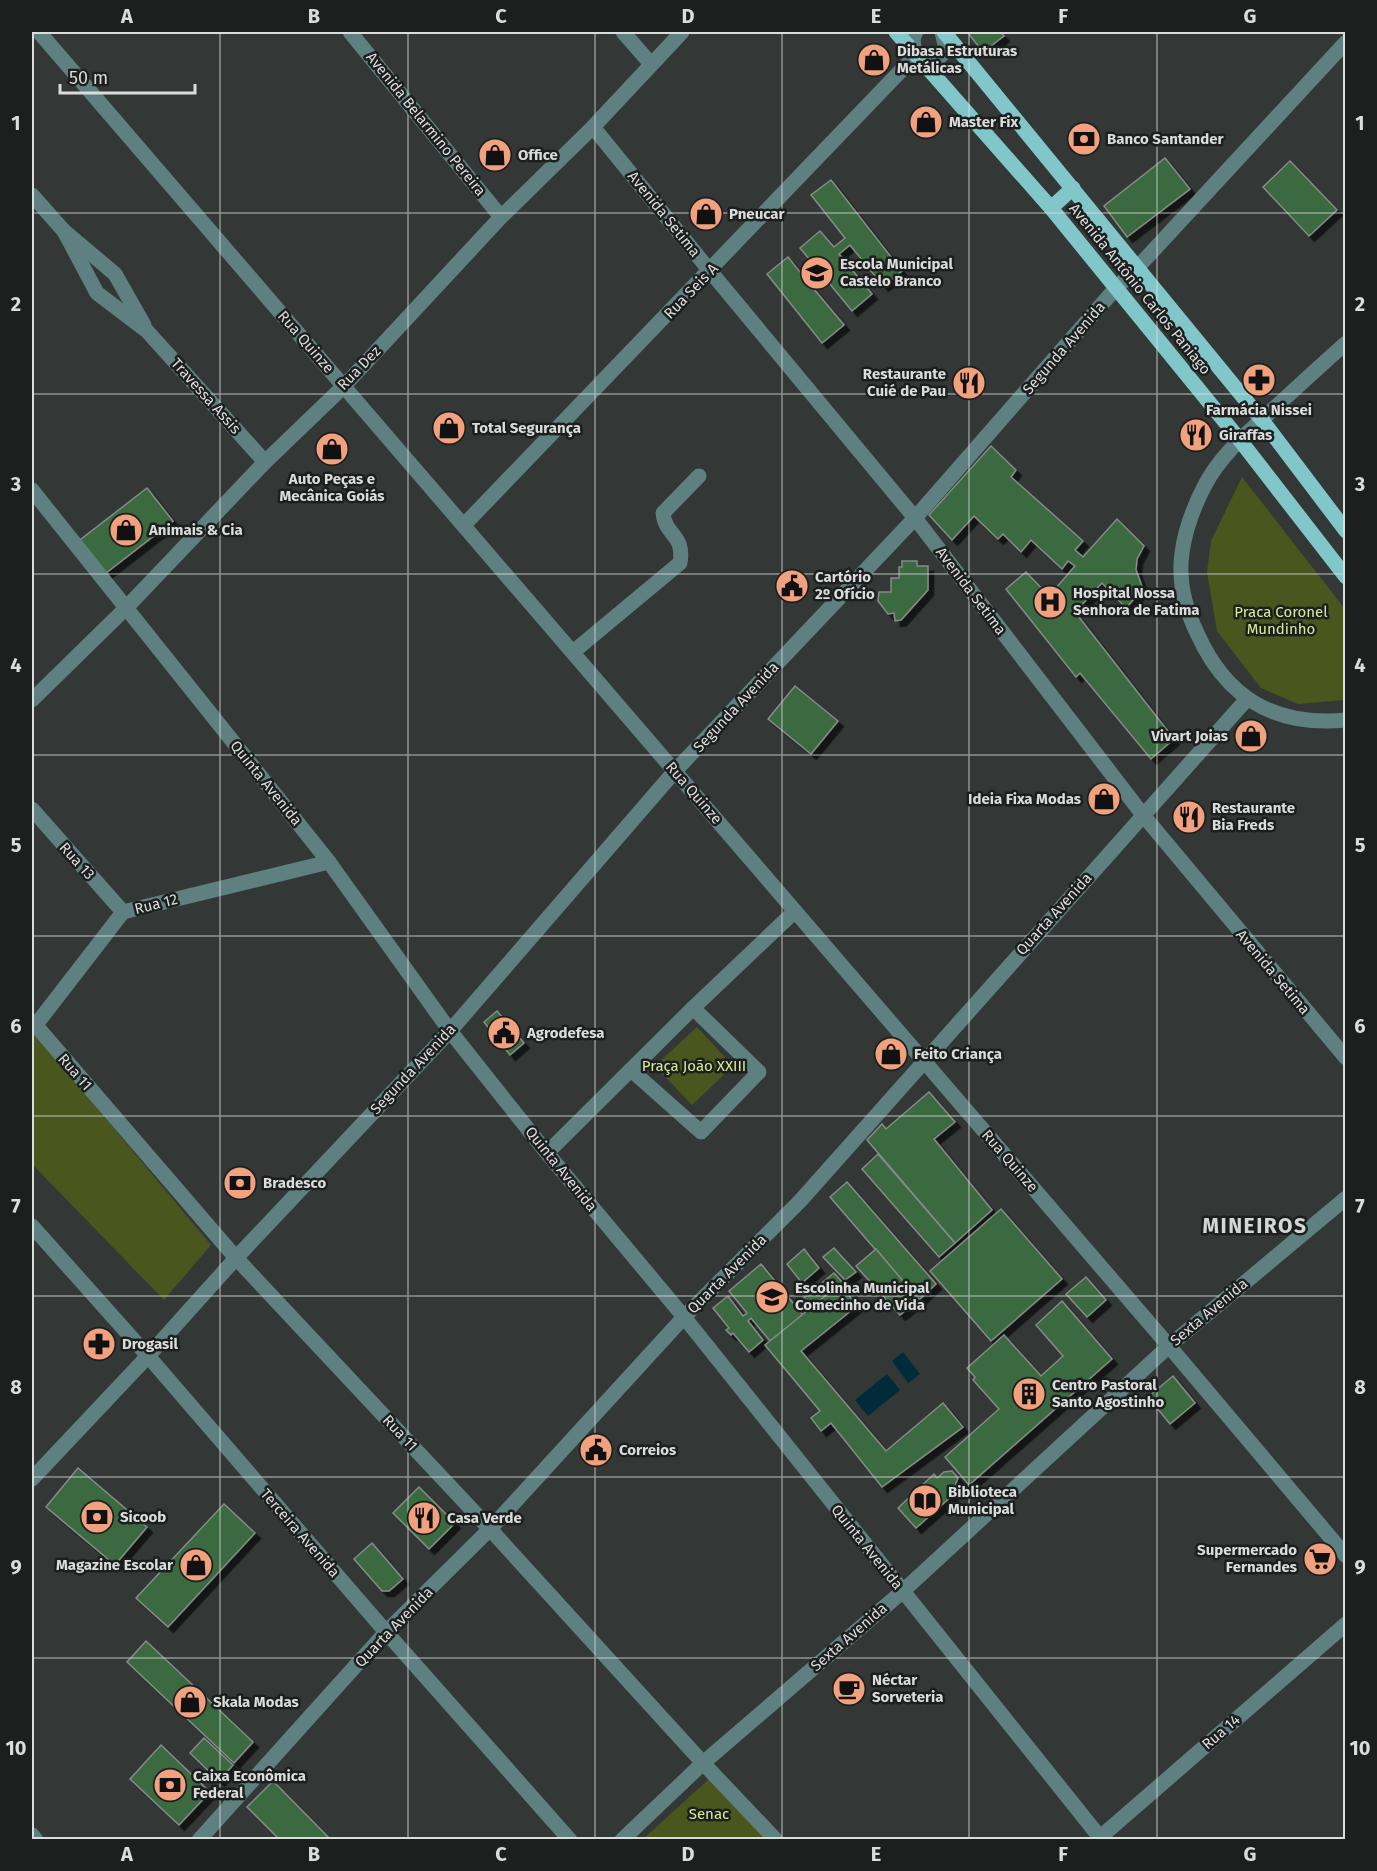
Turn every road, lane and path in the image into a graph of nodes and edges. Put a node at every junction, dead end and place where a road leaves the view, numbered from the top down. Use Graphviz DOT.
graph roads {
  1 [pos="39,32"];
  2 [pos="350,32"];
  3 [pos="623,32"];
  4 [pos="682,32"];
  5 [pos="896,32"];
  6 [pos="916,32"];
  7 [pos="943,32"];
  8 [pos="1341,32"];
  9 [pos="1346,37"];
  10 [pos="1346,42"];
  11 [pos="916,55"];
  12 [pos="651,64"];
  13 [pos="593,127"];
  14 [pos="1073,188"];
  15 [pos="32,195"];
  16 [pos="1051,208"];
  17 [pos="501,217"];
  18 [pos="64,231"];
  19 [pos="1138,267"];
  20 [pos="710,271"];
  21 [pos="1116,288"];
  22 [pos="147,331"];
  23 [pos="1346,343"];
  24 [pos="344,386"];
  25 [pos="1262,420"];
  26 [pos="1239,439"];
  27 [pos="265,462"];
  28 [pos="699,476"];
  29 [pos="32,490"];
  30 [pos="915,518"];
  31 [pos="464,525"];
  32 [pos="1346,531"];
  33 [pos="1346,577"];
  34 [pos="126,608"];
  35 [pos="573,652"];
  36 [pos="1247,699"];
  37 [pos="32,700"];
  38 [pos="1346,720"];
  39 [pos="675,771"];
  40 [pos="32,809"];
  41 [pos="1143,815"];
  42 [pos="329,862"];
  43 [pos="795,911"];
  44 [pos="123,912"];
  45 [pos="693,1008"];
  46 [pos="33,1023"];
  47 [pos="450,1030"];
  48 [pos="1346,1058"];
  49 [pos="924,1061"];
  50 [pos="631,1070"];
  51 [pos="547,1153"];
  52 [pos="1346,1198"];
  53 [pos="32,1226"];
  54 [pos="236,1258"];
  55 [pos="684,1317"];
  56 [pos="1169,1346"];
  57 [pos="148,1356"];
  58 [pos="32,1479"];
  59 [pos="490,1529"];
  60 [pos="1346,1556"];
  61 [pos="903,1591"];
  62 [pos="1346,1624"];
  63 [pos="386,1632"];
  64 [pos="703,1763"];
  65 [pos="32,1835"];
  66 [pos="1100,1838"];
  67 [pos="36,1839"];
  68 [pos="199,1839"];
  69 [pos="570,1839"];
  70 [pos="622,1839"];
  71 [pos="776,1839"];
  1 -- 24 [label="street, Rua Quinze"];
  2 -- 17 [label="street, Avenida Belarmino Pereira"];
  3 -- 12 [label="street"];
  4 -- 12 [label="street, Rua Dez"];
  5 -- 11 [label="main road, Avenida Antônio Carlos Paniago"];
  6 -- 11 [label="street"];
  7 -- 11 [label="street"];
  7 -- 14 [label="main road, Avenida Antônio Carlos Paniago"];
  8 -- 9 [label="street"];
  10 -- 19 [label="street, Segunda Avenida"];
  11 -- 16 [label="main road, Avenida Antônio Carlos Paniago"];
  11 -- 20 [label="street, Rua Seis A"];
  12 -- 13 [label="street, Rua Dez"];
  13 -- 17 [label="street, Rua Dez"];
  13 -- 20 [label="street, Avenida Setima"];
  14 -- 16 [label="main road"];
  14 -- 19 [label="main road, Avenida Antônio Carlos Paniago"];
  15 -- 18 [label="street, Travessa Assis"];
  16 -- 21 [label="main road, Avenida Antônio Carlos Paniago"];
  17 -- 24 [label="street, Rua Dez"];
  18 -- 22 [label="street, Travessa Assis"];
  18 -- 22 [label="street, Travessa Assis"];
  19 -- 21 [label="street, Segunda Avenida"];
  19 -- 25 [label="main road, Avenida Antônio Carlos Paniago"];
  20 -- 30 [label="street, Avenida Setima"];
  20 -- 31 [label="street, Rua Seis A"];
  21 -- 26 [label="main road, Avenida Antônio Carlos Paniago"];
  21 -- 30 [label="street, Segunda Avenida"];
  22 -- 27 [label="street, Travessa Assis"];
  23 -- 25 [label="street"];
  24 -- 27 [label="street, Rua Dez"];
  24 -- 31 [label="street, Rua Quinze"];
  25 -- 26 [label="street"];
  25 -- 32 [label="main road, Avenida Antônio Carlos Paniago"];
  26 -- 33 [label="main road, Avenida Antônio Carlos Paniago"];
  26 -- 36 [label="street"];
  27 -- 34 [label="street, Rua Dez"];
  28 -- 35 [label="street"];
  29 -- 34 [label="street, Quinta Avenida"];
  30 -- 39 [label="street, Segunda Avenida"];
  30 -- 41 [label="street, Avenida Setima"];
  31 -- 35 [label="street, Rua Quinze"];
  34 -- 37 [label="street, Rua Dez"];
  34 -- 42 [label="street, Quinta Avenida"];
  35 -- 39 [label="street, Rua Quinze"];
  36 -- 38 [label="street"];
  36 -- 41 [label="street, Quarta Avenida"];
  39 -- 43 [label="street, Rua Quinze"];
  39 -- 47 [label="street, Segunda Avenida"];
  40 -- 44 [label="street, Rua 13"];
  41 -- 48 [label="street, Avenida Setima"];
  41 -- 49 [label="street, Quarta Avenida"];
  42 -- 44 [label="street, Rua 12"];
  42 -- 47 [label="street, Quinta Avenida"];
  43 -- 45 [label="street"];
  43 -- 49 [label="street, Rua Quinze"];
  44 -- 46 [label="street, Rua 12"];
  45 -- 50 [label="street"];
  45 -- 50 [label="street"];
  46 -- 54 [label="street, Rua 11"];
  47 -- 51 [label="street, Quinta Avenida"];
  47 -- 54 [label="street, Segunda Avenida"];
  49 -- 55 [label="street, Quarta Avenida"];
  49 -- 56 [label="street, Rua Quinze"];
  50 -- 51 [label="street"];
  51 -- 55 [label="street, Quinta Avenida"];
  52 -- 56 [label="street, Sexta Avenida"];
  53 -- 57 [label="street, Terceira Avenida"];
  54 -- 57 [label="street, Segunda Avenida"];
  54 -- 59 [label="street, Rua 11"];
  55 -- 59 [label="street, Quarta Avenida"];
  55 -- 61 [label="street, Quinta Avenida"];
  56 -- 60 [label="street, Rua Quinze"];
  56 -- 61 [label="street, Sexta Avenida"];
  57 -- 58 [label="street, Segunda Avenida"];
  57 -- 63 [label="street, Terceira Avenida"];
  59 -- 63 [label="street, Quarta Avenida"];
  59 -- 64 [label="street, Rua 11"];
  61 -- 64 [label="street, Sexta Avenida"];
  61 -- 66 [label="street, Quinta Avenida"];
  62 -- 66 [label="street, Rua 14"];
  63 -- 68 [label="street, Quarta Avenida"];
  63 -- 69 [label="street, Terceira Avenida"];
  64 -- 70 [label="street, Sexta Avenida"];
  64 -- 71 [label="street, Rua 11"];
  65 -- 67 [label="street"];
}
